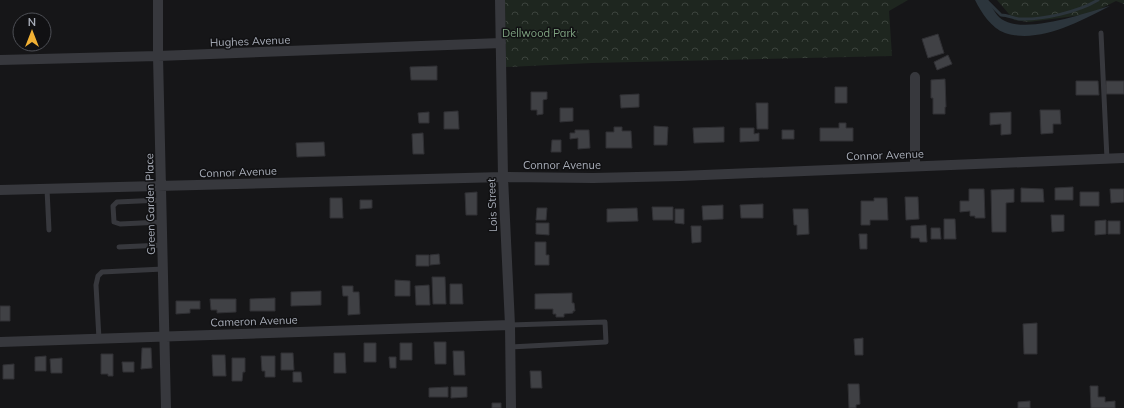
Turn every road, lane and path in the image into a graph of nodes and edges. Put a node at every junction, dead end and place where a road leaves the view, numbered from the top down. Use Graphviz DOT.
graph roads {
  1 [pos="158,0"];
  2 [pos="500,0"];
  3 [pos="1102,33"];
  4 [pos="501,44"];
  5 [pos="158,56"];
  6 [pos="0,60"];
  7 [pos="915,77"];
  8 [pos="1124,158"];
  9 [pos="1107,159"];
  10 [pos="915,166"];
  11 [pos="503,177"];
  12 [pos="161,186"];
  13 [pos="47,189"];
  14 [pos="0,190"];
  15 [pos="162,200"];
  16 [pos="162,222"];
  17 [pos="49,230"];
  18 [pos="163,245"];
  19 [pos="119,247"];
  20 [pos="163,269"];
  21 [pos="510,325"];
  22 [pos="165,336"];
  23 [pos="99,339"];
  24 [pos="0,342"];
  25 [pos="510,347"];
  26 [pos="166,408"];
  27 [pos="511,408"];
  1 -- 5 [label="street, Green Garden Place"];
  2 -- 4 [label="street, Lois Street"];
  3 -- 9 [label="lane"];
  4 -- 5 [label="street, Hughes Avenue"];
  4 -- 11 [label="street, Lois Street"];
  5 -- 6 [label="street, Hughes Avenue"];
  5 -- 12 [label="street, Green Garden Place"];
  7 -- 10 [label="street"];
  8 -- 9 [label="street, Connor Avenue"];
  9 -- 10 [label="street, Connor Avenue"];
  10 -- 11 [label="street, Connor Avenue"];
  11 -- 12 [label="street, Connor Avenue"];
  11 -- 21 [label="street, Lois Street"];
  12 -- 13 [label="street, Connor Avenue"];
  12 -- 15 [label="street, Green Garden Place"];
  13 -- 14 [label="street, Connor Avenue"];
  13 -- 17 [label="lane"];
  15 -- 16 [label="street, Green Garden Place"];
  15 -- 16 [label="lane"];
  16 -- 18 [label="street, Green Garden Place"];
  18 -- 19 [label="lane"];
  18 -- 20 [label="street, Green Garden Place"];
  20 -- 22 [label="street, Green Garden Place"];
  20 -- 23 [label="lane"];
  21 -- 22 [label="street, Cameron Avenue"];
  21 -- 25 [label="street, Lois Street"];
  21 -- 25 [label="lane"];
  22 -- 23 [label="street, Cameron Avenue"];
  22 -- 26 [label="street, Green Garden Place"];
  23 -- 24 [label="street, Cameron Avenue"];
  25 -- 27 [label="street, Lois Street"];
}
